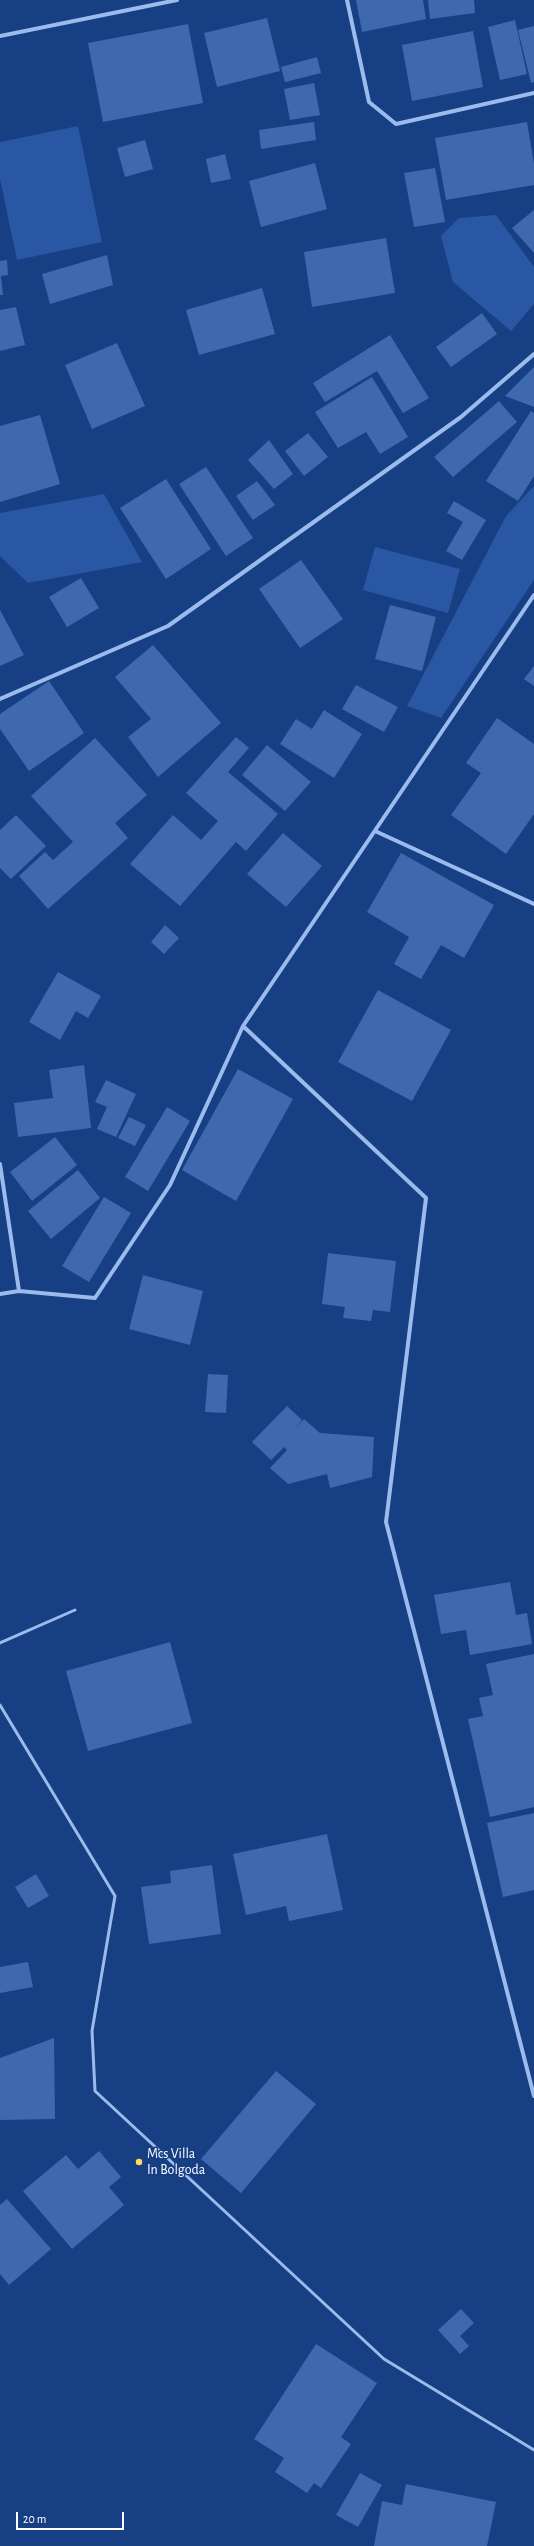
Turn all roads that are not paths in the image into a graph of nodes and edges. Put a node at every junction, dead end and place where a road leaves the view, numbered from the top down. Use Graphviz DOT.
graph roads {
  1 [pos="177,0"];
  2 [pos="347,0"];
  3 [pos="0,36"];
  4 [pos="534,92"];
  5 [pos="534,354"];
  6 [pos="534,595"];
  7 [pos="0,698"];
  8 [pos="375,831"];
  9 [pos="534,904"];
  10 [pos="243,1026"];
  11 [pos="0,1164"];
  12 [pos="19,1292"];
  13 [pos="0,1294"];
  14 [pos="75,1610"];
  15 [pos="0,1643"];
  16 [pos="0,1705"];
  17 [pos="534,2096"];
  18 [pos="534,2450"];
  1 -- 3 [label="street"];
  2 -- 4 [label="street"];
  5 -- 7 [label="street"];
  6 -- 8 [label="street"];
  8 -- 9 [label="street"];
  8 -- 10 [label="street"];
  10 -- 12 [label="street"];
  10 -- 17 [label="street"];
  11 -- 12 [label="street"];
  12 -- 13 [label="street"];
  14 -- 15 [label="lane"];
  16 -- 18 [label="lane"];
}
